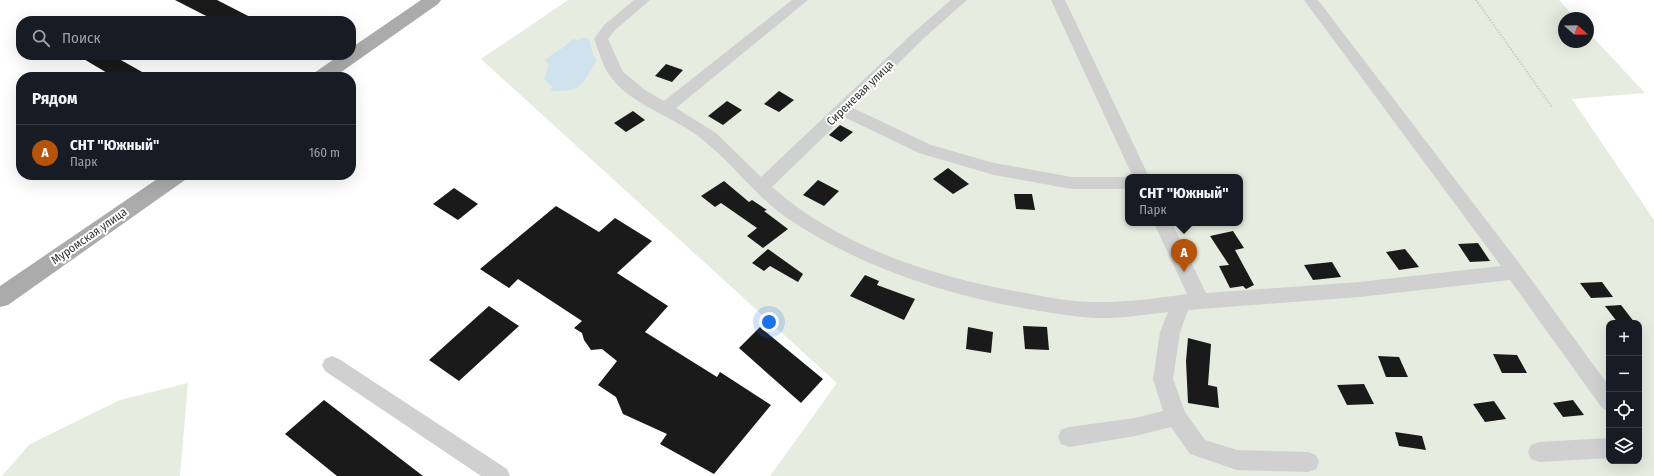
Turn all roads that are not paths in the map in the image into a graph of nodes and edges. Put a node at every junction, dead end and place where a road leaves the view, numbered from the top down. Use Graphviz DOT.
graph roads {
  1 [pos="432,0"];
  2 [pos="643,0"];
  3 [pos="801,0"];
  4 [pos="960,0"];
  5 [pos="1058,0"];
  6 [pos="1311,0"];
  7 [pos="356,52"];
  8 [pos="345,60"];
  9 [pos="327,72"];
  10 [pos="664,109"];
  11 [pos="843,110"];
  12 [pos="1140,174"];
  13 [pos="171,180"];
  14 [pos="1125,183"];
  15 [pos="761,187"];
  16 [pos="1164,226"];
  17 [pos="1515,272"];
  18 [pos="0,298"];
  19 [pos="1190,302"];
  20 [pos="332,365"];
  21 [pos="1606,398"];
  22 [pos="1176,418"];
  23 [pos="1069,437"];
  24 [pos="1606,448"];
  25 [pos="1539,452"];
  26 [pos="1308,462"];
  27 [pos="499,476"];
  1 -- 7 [label="main road"];
  2 -- 10 [label="street"];
  3 -- 10 [label="street"];
  4 -- 11 [label="street, Сиреневая улица"];
  5 -- 12 [label="street"];
  6 -- 17 [label="street"];
  8 -- 9 [label="main road"];
  10 -- 15 [label="street"];
  11 -- 14 [label="street"];
  11 -- 15 [label="street, Сиреневая улица"];
  13 -- 18 [label="main road, Муромская улица"];
  15 -- 19 [label="street"];
  16 -- 19 [label="street"];
  17 -- 19 [label="street"];
  17 -- 21 [label="street"];
  19 -- 22 [label="street"];
  20 -- 27 [label="street"];
  22 -- 23 [label="street"];
  22 -- 26 [label="street"];
  24 -- 25 [label="street"];
}
